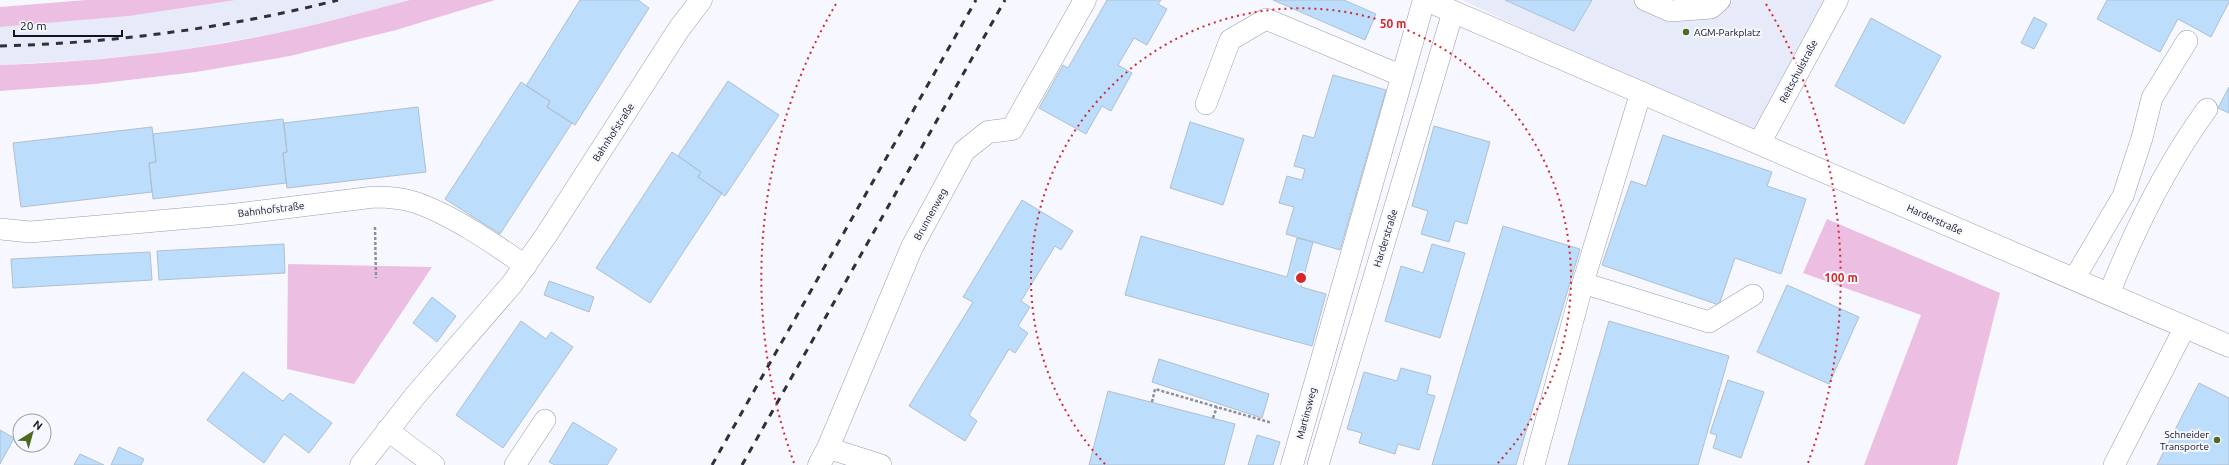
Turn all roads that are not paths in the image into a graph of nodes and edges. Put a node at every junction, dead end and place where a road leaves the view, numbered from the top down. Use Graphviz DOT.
graph roads {
  1 [pos="701,0"];
  2 [pos="1085,0"];
  3 [pos="1425,0"];
  4 [pos="1645,0"];
  5 [pos="1720,0"];
  6 [pos="1837,0"];
  7 [pos="1453,12"];
  8 [pos="2187,41"];
  9 [pos="1402,76"];
  10 [pos="1641,92"];
  11 [pos="1206,104"];
  12 [pos="2206,109"];
  13 [pos="1760,142"];
  14 [pos="0,229"];
  15 [pos="526,266"];
  16 [pos="2074,279"];
  17 [pos="1583,283"];
  18 [pos="2109,294"];
  19 [pos="1752,296"];
  20 [pos="2185,327"];
  21 [pos="2229,346"];
  22 [pos="1320,360"];
  23 [pos="545,420"];
  24 [pos="387,430"];
  25 [pos="823,457"];
  26 [pos="361,465"];
  27 [pos="434,465"];
  28 [pos="515,465"];
  29 [pos="881,465"];
  30 [pos="1292,465"];
  31 [pos="1318,465"];
  32 [pos="1534,465"];
  33 [pos="2114,465"];
  1 -- 15 [label="street, Bahnhofstraße"];
  2 -- 25 [label="street, Brunnenweg"];
  3 -- 7 [label="street, Harderstraße"];
  3 -- 9 [label="street, Harderstraße"];
  4 -- 5 [label="lane"];
  6 -- 13 [label="street, Reitschulstraße"];
  7 -- 10 [label="street, Harderstraße"];
  7 -- 31 [label="lane, Harderstraße"];
  8 -- 16 [label="lane"];
  9 -- 11 [label="lane"];
  9 -- 22 [label="street, Harderstraße"];
  10 -- 13 [label="street, Harderstraße"];
  10 -- 17 [label="lane"];
  12 -- 18 [label="lane"];
  13 -- 16 [label="street, Harderstraße"];
  14 -- 15 [label="lane, Bahnhofstraße"];
  15 -- 24 [label="street, Bahnhofstraße"];
  16 -- 18 [label="street, Harderstraße"];
  17 -- 19 [label="lane"];
  17 -- 32 [label="lane"];
  18 -- 20 [label="street, Harderstraße"];
  20 -- 21 [label="street, Harderstraße"];
  20 -- 33 [label="lane"];
  22 -- 30 [label="street, Martinsweg"];
  23 -- 28 [label="lane"];
  24 -- 26 [label="street, Bahnhofstraße"];
  24 -- 27 [label="lane"];
  25 -- 29 [label="lane"];
}
